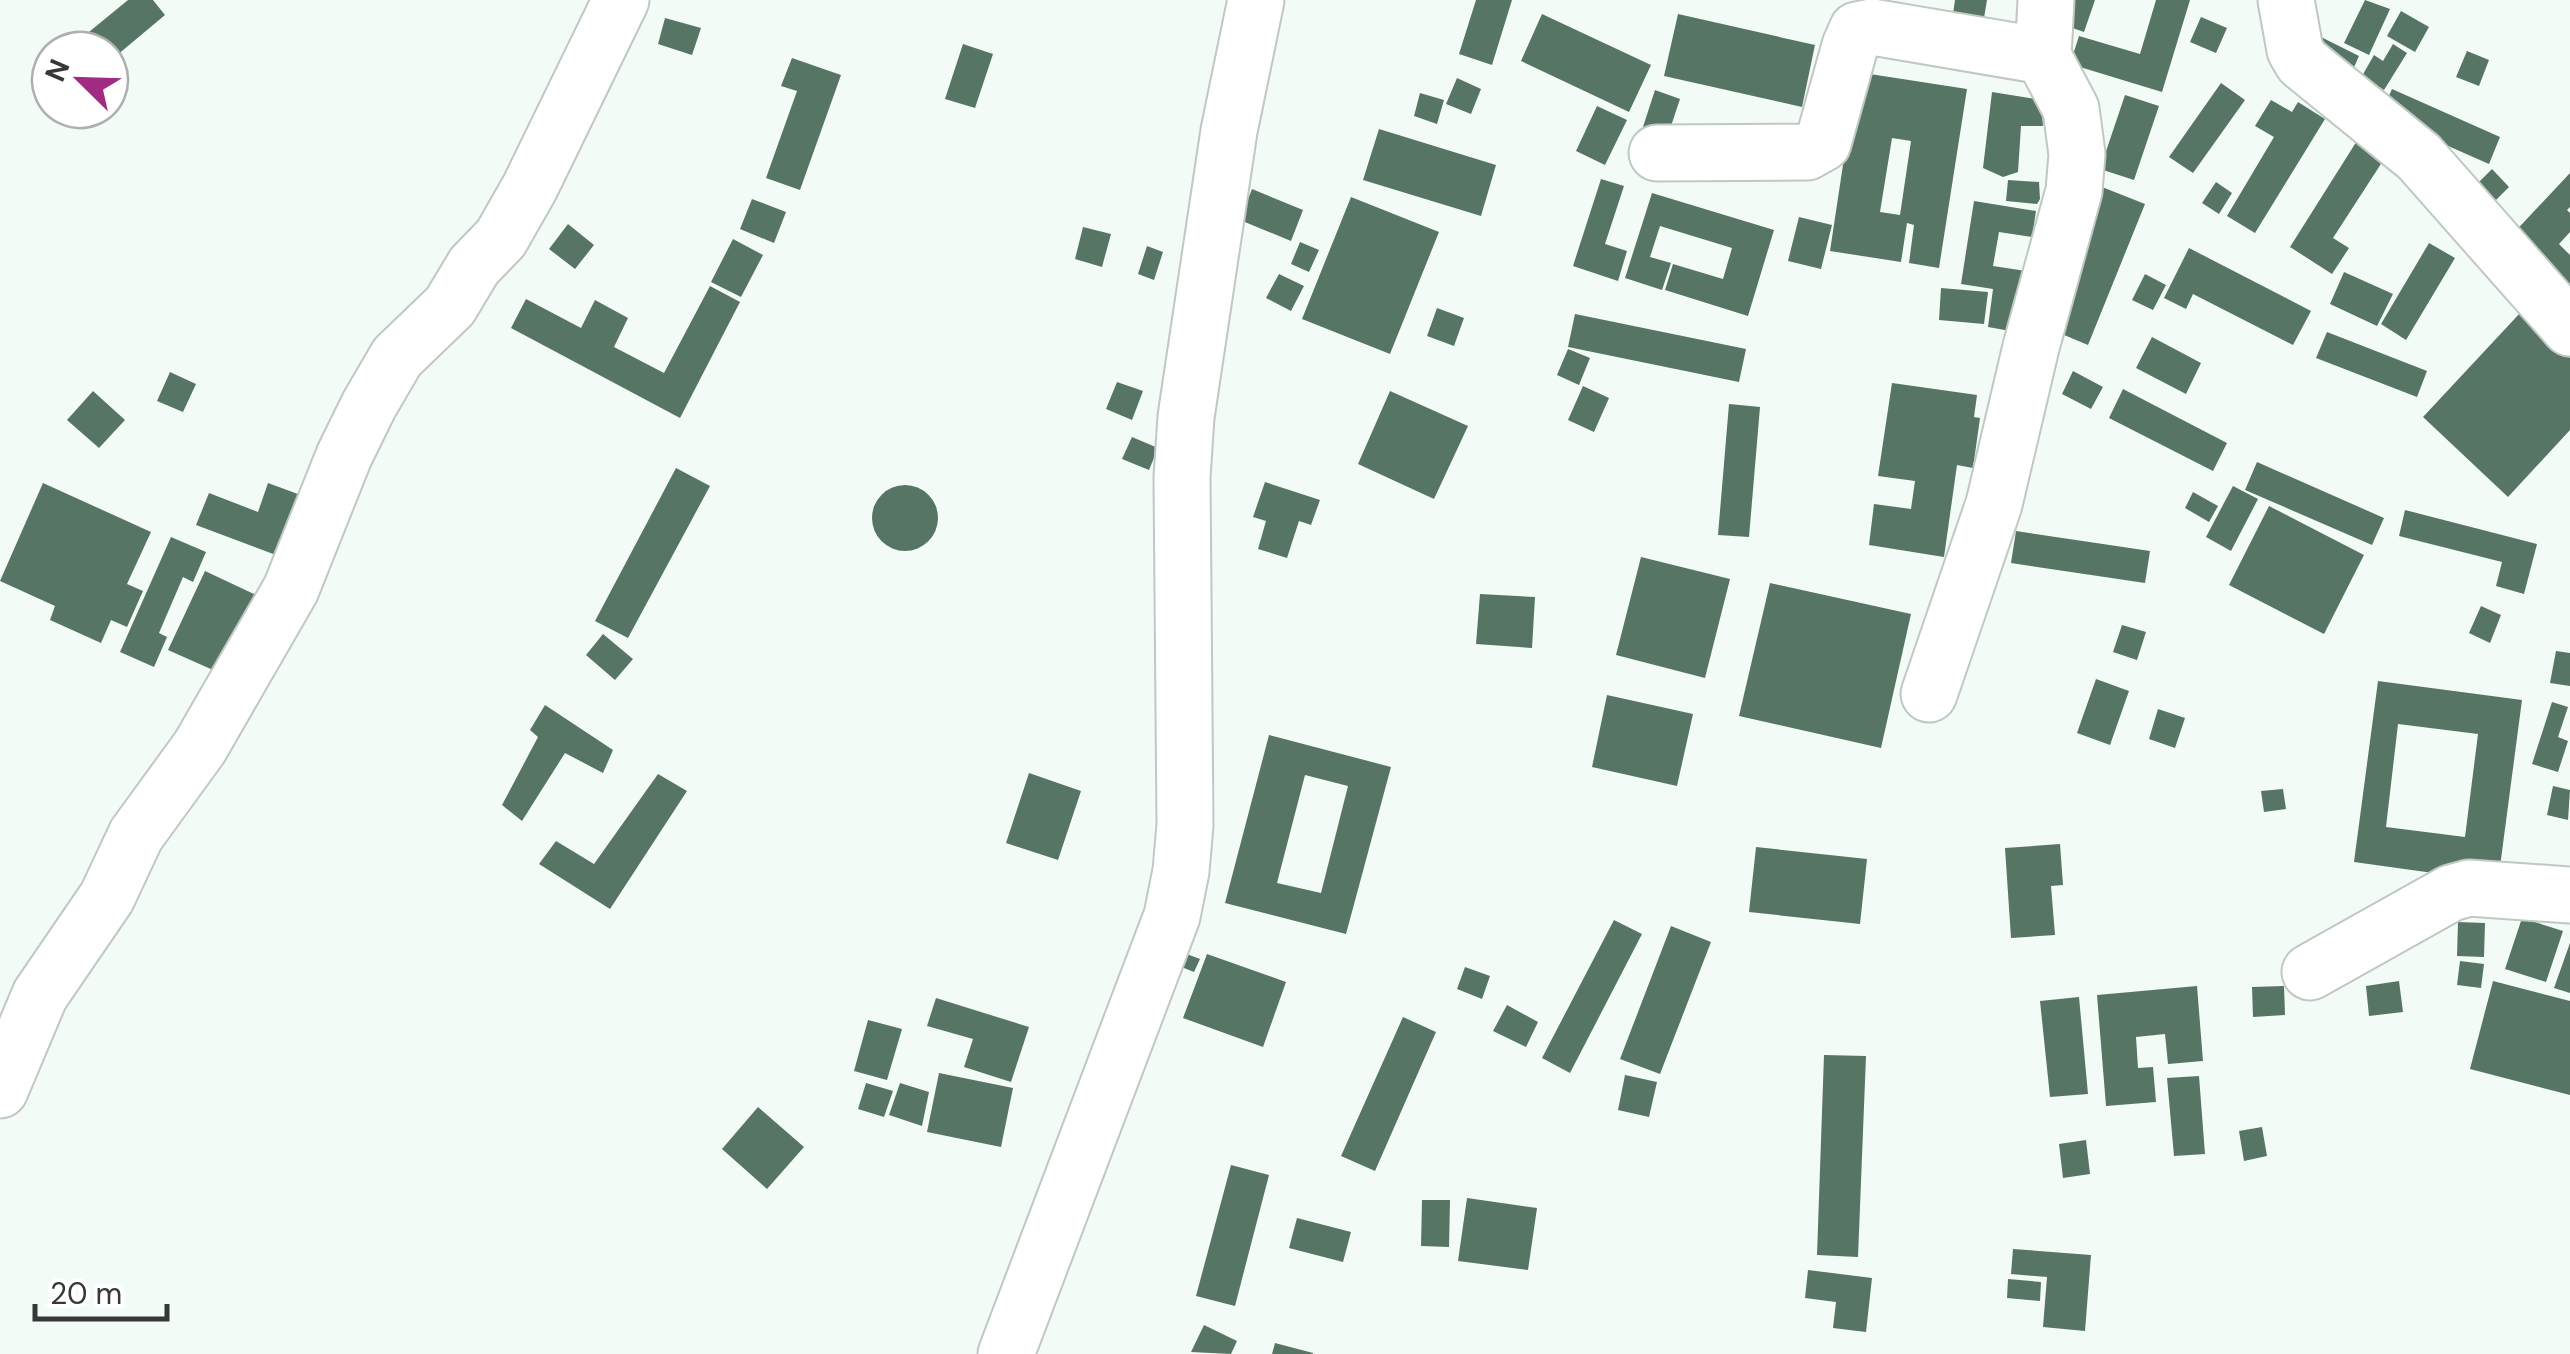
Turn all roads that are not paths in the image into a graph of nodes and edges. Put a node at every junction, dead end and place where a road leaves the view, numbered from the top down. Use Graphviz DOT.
graph roads {
  1 [pos="621,0"];
  2 [pos="1256,0"];
  3 [pos="2046,0"];
  4 [pos="2286,0"];
  5 [pos="2043,56"];
  6 [pos="1657,153"];
  7 [pos="2570,328"];
  8 [pos="1929,694"];
  9 [pos="2570,895"];
  10 [pos="2310,972"];
  11 [pos="0,1090"];
  12 [pos="1006,1354"];
  1 -- 11 [label="street"];
  2 -- 12 [label="street"];
  3 -- 5 [label="street"];
  4 -- 7 [label="street"];
  5 -- 6 [label="street"];
  5 -- 8 [label="street"];
  9 -- 10 [label="street"];
}
